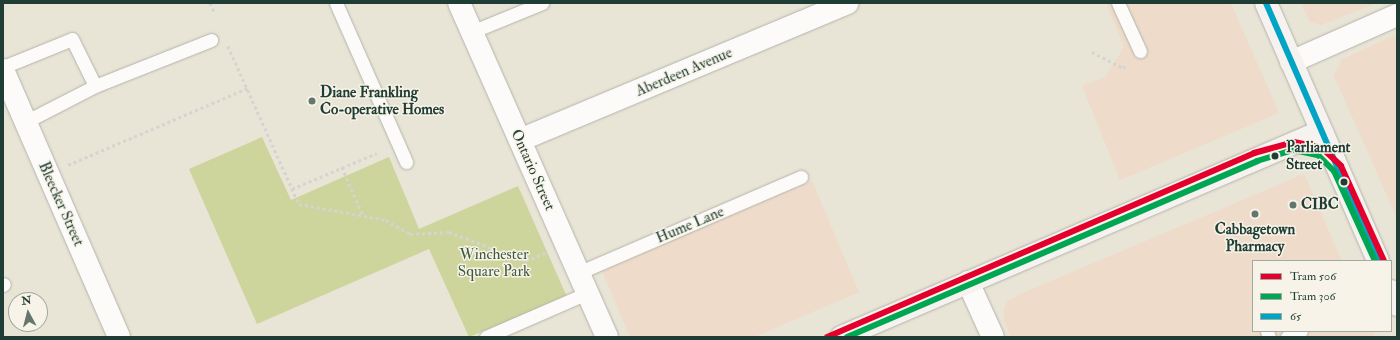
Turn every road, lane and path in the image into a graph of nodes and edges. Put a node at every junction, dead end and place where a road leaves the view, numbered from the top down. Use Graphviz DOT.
graph roads {
  1 [pos="210,3"];
  2 [pos="336,3"];
  3 [pos="459,3"];
  4 [pos="542,3"];
  5 [pos="848,3"];
  6 [pos="1118,3"];
  7 [pos="1266,3"];
  8 [pos="215,13"];
  9 [pos="1397,15"];
  10 [pos="471,32"];
  11 [pos="211,40"];
  12 [pos="227,43"];
  13 [pos="1140,51"];
  14 [pos="1092,52"];
  15 [pos="1291,62"];
  16 [pos="3,67"];
  17 [pos="3,70"];
  18 [pos="95,86"];
  19 [pos="248,88"];
  20 [pos="25,122"];
  21 [pos="1322,131"];
  22 [pos="520,140"];
  23 [pos="377,153"];
  24 [pos="406,162"];
  25 [pos="342,167"];
  26 [pos="47,174"];
  27 [pos="801,178"];
  28 [pos="292,188"];
  29 [pos="363,215"];
  30 [pos="548,252"];
  31 [pos="1378,260"];
  32 [pos="578,273"];
  33 [pos="968,282"];
  34 [pos="587,293"];
  35 [pos="1298,332"];
  36 [pos="119,337"];
  37 [pos="486,337"];
  38 [pos="607,337"];
  39 [pos="841,337"];
  40 [pos="993,337"];
  41 [pos="1287,337"];
  1 -- 8 [label="path"];
  2 -- 24 [label="lane"];
  3 -- 10 [label="street, Ontario Street"];
  4 -- 10 [label="lane"];
  5 -- 22 [label="street, Aberdeen Avenue"];
  6 -- 13 [label="lane"];
  7 -- 15 [label="main road"];
  9 -- 15 [label="street"];
  10 -- 22 [label="street, Ontario Street"];
  11 -- 18 [label="lane"];
  12 -- 19 [label="path"];
  13 -- 14 [label="path"];
  15 -- 21 [label="main road"];
  16 -- 18 [label="lane"];
  17 -- 20 [label="street, Bleecker Street"];
  18 -- 20 [label="lane"];
  19 -- 26 [label="path"];
  19 -- 28 [label="path"];
  20 -- 26 [label="street, Bleecker Street"];
  21 -- 31 [label="main road"];
  21 -- 33 [label="main road"];
  22 -- 32 [label="street, Ontario Street"];
  23 -- 25 [label="path"];
  25 -- 28 [label="path"];
  25 -- 29 [label="path"];
  26 -- 36 [label="street, Bleecker Street"];
  27 -- 32 [label="lane, Hume Lane"];
  28 -- 29 [label="path"];
  29 -- 30 [label="path"];
  32 -- 34 [label="street, Ontario Street"];
  33 -- 39 [label="main road"];
  33 -- 40 [label="street"];
  34 -- 37 [label="lane"];
  34 -- 38 [label="street, Ontario Street"];
  35 -- 41 [label="lane"];
}
